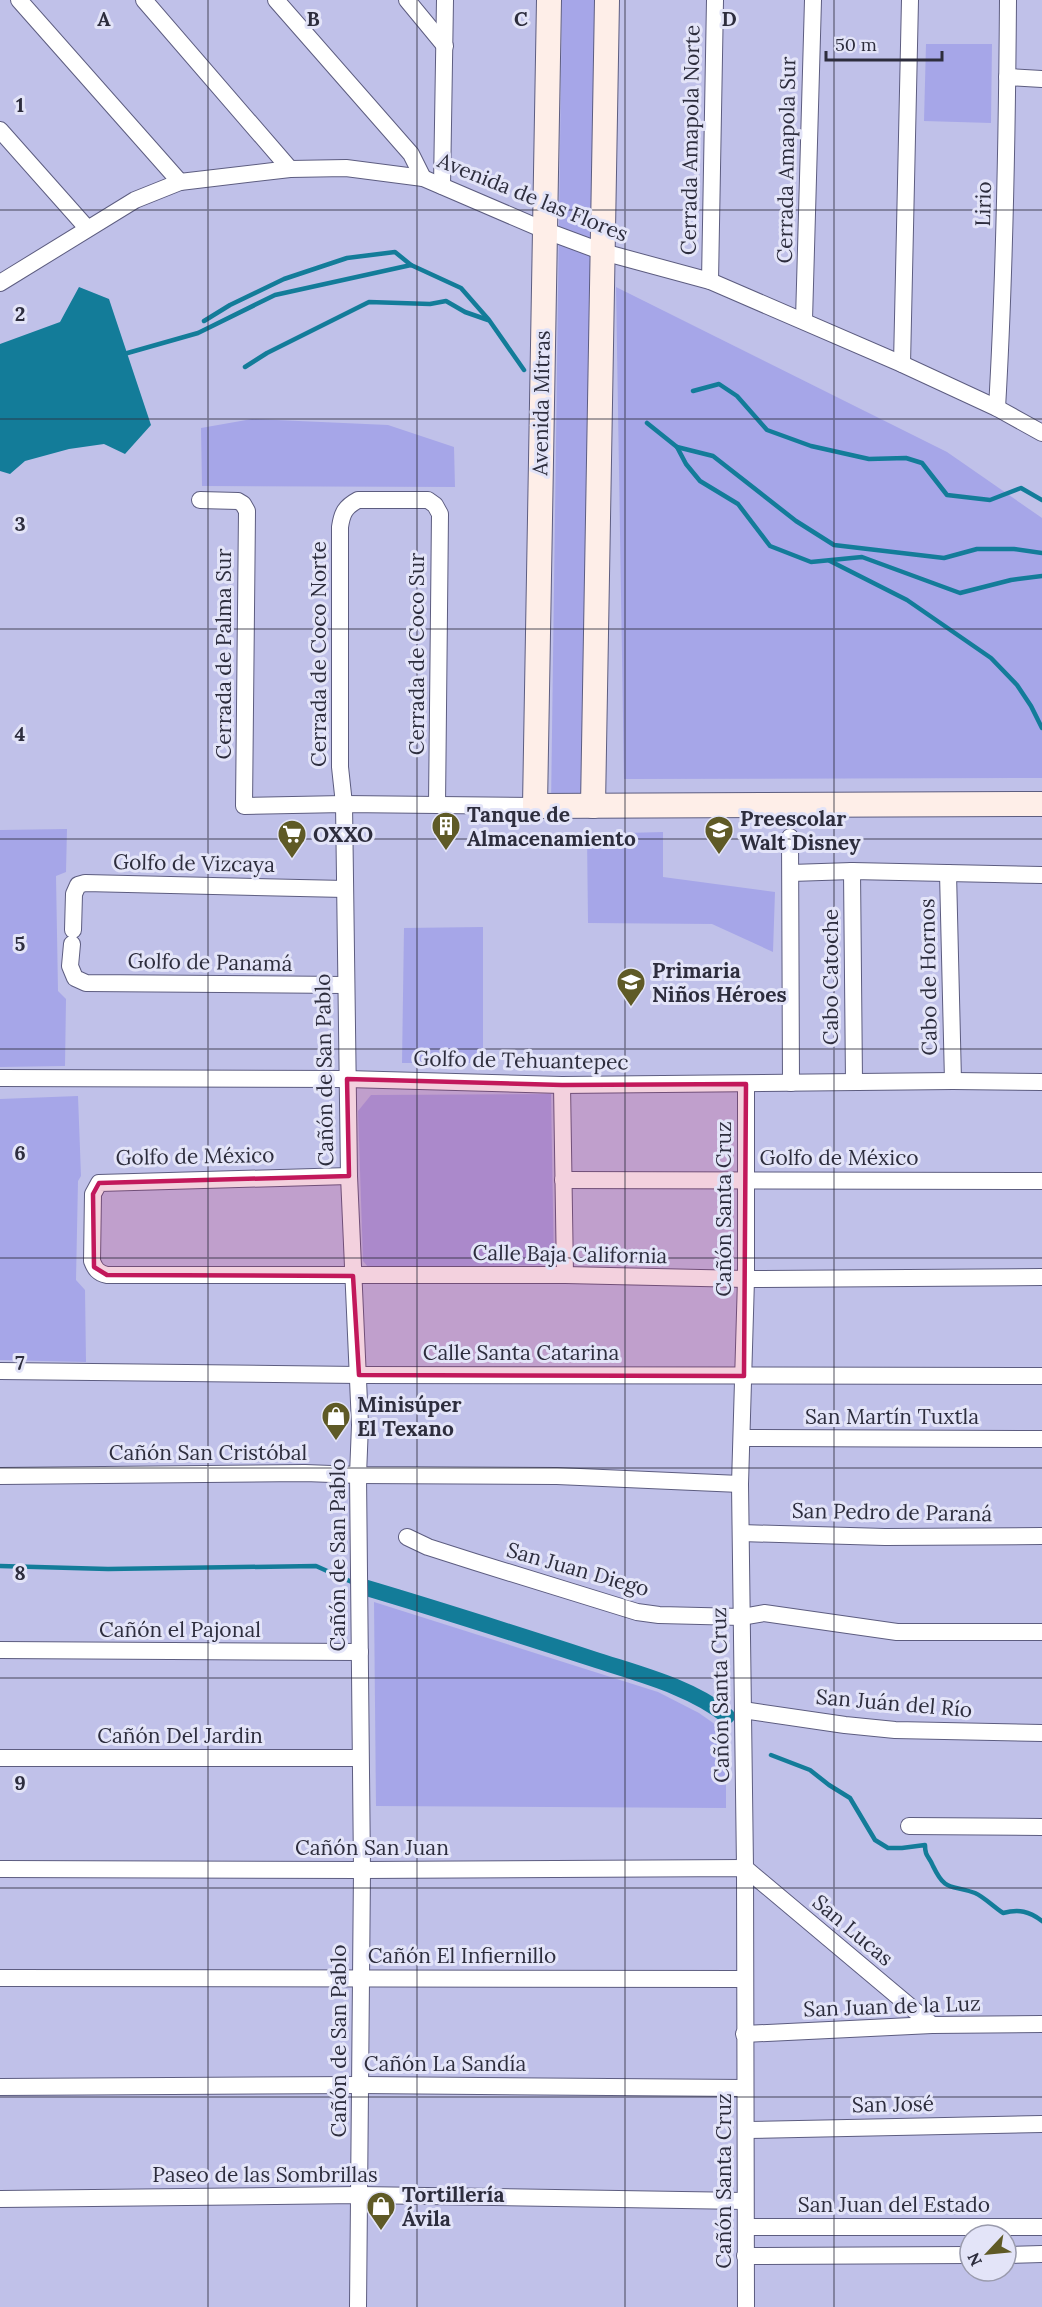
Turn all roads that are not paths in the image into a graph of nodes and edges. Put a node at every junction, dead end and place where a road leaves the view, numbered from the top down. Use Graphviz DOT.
graph roads {
  1 [pos="19,0"];
  2 [pos="144,0"];
  3 [pos="276,0"];
  4 [pos="407,0"];
  5 [pos="445,0"];
  6 [pos="549,0"];
  7 [pos="607,0"];
  8 [pos="715,0"];
  9 [pos="813,0"];
  10 [pos="910,0"];
  11 [pos="1008,0"];
  12 [pos="445,46"];
  13 [pos="1007,78"];
  14 [pos="1042,79"];
  15 [pos="0,130"];
  16 [pos="290,168"];
  17 [pos="423,178"];
  18 [pos="180,182"];
  19 [pos="442,186"];
  20 [pos="87,228"];
  21 [pos="544,230"];
  22 [pos="603,252"];
  23 [pos="1,280"];
  24 [pos="710,281"];
  25 [pos="804,320"];
  26 [pos="902,364"];
  27 [pos="997,408"];
  28 [pos="1042,433"];
  29 [pos="200,500"];
  30 [pos="435,505"];
  31 [pos="344,804"];
  32 [pos="1042,804"];
  33 [pos="437,805"];
  34 [pos="535,806"];
  35 [pos="593,806"];
  36 [pos="790,837"];
  37 [pos="852,872"];
  38 [pos="791,873"];
  39 [pos="948,873"];
  40 [pos="1042,874"];
  41 [pos="345,889"];
  42 [pos="75,978"];
  43 [pos="345,986"];
  44 [pos="0,1078"];
  45 [pos="347,1079"];
  46 [pos="953,1081"];
  47 [pos="854,1082"];
  48 [pos="1042,1082"];
  49 [pos="791,1083"];
  50 [pos="746,1084"];
  51 [pos="562,1085"];
  52 [pos="349,1176"];
  53 [pos="746,1179"];
  54 [pos="563,1180"];
  55 [pos="1042,1181"];
  56 [pos="98,1271"];
  57 [pos="565,1275"];
  58 [pos="353,1276"];
  59 [pos="1042,1277"];
  60 [pos="746,1279"];
  61 [pos="0,1371"];
  62 [pos="358,1375"];
  63 [pos="744,1376"];
  64 [pos="1042,1376"];
  65 [pos="742,1438"];
  66 [pos="1042,1439"];
  67 [pos="358,1475"];
  68 [pos="0,1476"];
  69 [pos="740,1484"];
  70 [pos="741,1533"];
  71 [pos="1042,1536"];
  72 [pos="407,1537"];
  73 [pos="742,1617"];
  74 [pos="1042,1632"];
  75 [pos="0,1650"];
  76 [pos="360,1652"];
  77 [pos="742,1710"];
  78 [pos="1042,1733"];
  79 [pos="0,1758"];
  80 [pos="360,1758"];
  81 [pos="909,1826"];
  82 [pos="1042,1827"];
  83 [pos="745,1868"];
  84 [pos="0,1869"];
  85 [pos="362,1870"];
  86 [pos="361,1977"];
  87 [pos="0,1978"];
  88 [pos="744,1979"];
  89 [pos="1042,2024"];
  90 [pos="933,2025"];
  91 [pos="744,2034"];
  92 [pos="360,2085"];
  93 [pos="0,2086"];
  94 [pos="745,2088"];
  95 [pos="1042,2124"];
  96 [pos="746,2130"];
  97 [pos="359,2195"];
  98 [pos="0,2199"];
  99 [pos="746,2201"];
  100 [pos="746,2227"];
  101 [pos="1042,2227"];
  102 [pos="1042,2254"];
  103 [pos="958,2255"];
  104 [pos="1018,2255"];
  105 [pos="745,2256"];
  106 [pos="358,2307"];
  107 [pos="746,2307"];
  1 -- 18 [label="street"];
  2 -- 16 [label="street"];
  3 -- 17 [label="street"];
  4 -- 12 [label="street"];
  5 -- 12 [label="street"];
  6 -- 21 [label="street, Avenida Mitras"];
  7 -- 22 [label="street"];
  8 -- 24 [label="street, Cerrada Amapola Norte"];
  9 -- 25 [label="street, Cerrada Amapola Sur"];
  10 -- 26 [label="street"];
  11 -- 13 [label="street, Lirio"];
  12 -- 19 [label="street"];
  13 -- 14 [label="street"];
  13 -- 27 [label="street, Lirio"];
  15 -- 20 [label="street"];
  16 -- 17 [label="street, Avenida de las Flores"];
  16 -- 18 [label="street, Avenida de las Flores"];
  17 -- 19 [label="street, Avenida de las Flores"];
  18 -- 20 [label="street, Avenida de las Flores"];
  19 -- 21 [label="street, Avenida de las Flores"];
  20 -- 23 [label="street, Avenida de las Flores"];
  21 -- 22 [label="street, Avenida de las Flores"];
  21 -- 34 [label="street, Avenida Mitras"];
  22 -- 24 [label="street, Avenida de las Flores"];
  22 -- 35 [label="street"];
  24 -- 25 [label="street, Avenida de las Flores"];
  25 -- 26 [label="street, Avenida de las Flores"];
  26 -- 27 [label="street, Avenida de las Flores"];
  27 -- 28 [label="street, Avenida de las Flores"];
  29 -- 31 [label="street, Cerrada de Palma Sur"];
  30 -- 31 [label="street, Cerrada de Coco Norte"];
  30 -- 33 [label="street, Cerrada de Coco Sur"];
  31 -- 33 [label="street"];
  31 -- 41 [label="street, Cañón de San Pablo"];
  32 -- 35 [label="street"];
  33 -- 34 [label="street"];
  34 -- 35 [label="street"];
  36 -- 38 [label="street"];
  37 -- 38 [label="street"];
  37 -- 39 [label="street"];
  37 -- 47 [label="street, Cabo Catoche"];
  38 -- 49 [label="street"];
  39 -- 40 [label="street"];
  39 -- 46 [label="street, Cabo de Hornos"];
  41 -- 42 [label="street, Golfo de Vizcaya"];
  41 -- 43 [label="street, Cañón de San Pablo"];
  42 -- 43 [label="street, Golfo de Panamá"];
  43 -- 45 [label="street, Cañón de San Pablo"];
  44 -- 45 [label="street, Golfo de Tehuantepec"];
  45 -- 51 [label="street, Golfo de Tehuantepec"];
  45 -- 52 [label="street, Cañón de San Pablo"];
  46 -- 47 [label="street, Golfo de Tehuantepec"];
  46 -- 48 [label="street, Golfo de Tehuantepec"];
  47 -- 49 [label="street, Golfo de Tehuantepec"];
  49 -- 50 [label="street, Golfo de Tehuantepec"];
  50 -- 51 [label="street, Golfo de Tehuantepec"];
  50 -- 53 [label="street, Cañón Santa Cruz"];
  51 -- 54 [label="street"];
  52 -- 56 [label="street, Golfo de México"];
  52 -- 58 [label="street, Cañón de San Pablo"];
  53 -- 54 [label="street, Golfo de México"];
  53 -- 55 [label="street, Golfo de México"];
  53 -- 60 [label="street, Cañón Santa Cruz"];
  54 -- 57 [label="street"];
  56 -- 58 [label="street, Calle Baja California"];
  57 -- 58 [label="street, Calle Baja California"];
  57 -- 60 [label="street, Calle Baja California"];
  58 -- 62 [label="street, Cañón de San Pablo"];
  59 -- 60 [label="street, Calle Baja California"];
  60 -- 63 [label="street, Cañón Santa Cruz"];
  61 -- 62 [label="street, Calle Santa Catarina"];
  62 -- 63 [label="street, Calle Santa Catarina"];
  62 -- 67 [label="street, Cañón de San Pablo"];
  63 -- 64 [label="street, Calle Santa Catarina"];
  63 -- 65 [label="street, Cañón Santa Cruz"];
  65 -- 66 [label="street, San Martín Tuxtla"];
  65 -- 69 [label="street, Cañón Santa Cruz"];
  67 -- 68 [label="street, Cañón San Cristóbal"];
  67 -- 69 [label="street, Cañón San Cristóbal"];
  67 -- 76 [label="street, Cañón de San Pablo"];
  69 -- 70 [label="street, Cañón Santa Cruz"];
  70 -- 71 [label="street, San Pedro de Paraná"];
  70 -- 73 [label="street, Cañón Santa Cruz"];
  72 -- 73 [label="street, San Juan Diego"];
  73 -- 74 [label="street, San Juan Diego"];
  73 -- 77 [label="street, Cañón Santa Cruz"];
  75 -- 76 [label="street, Cañón el Pajonal"];
  76 -- 80 [label="street, Cañón de San Pablo"];
  77 -- 78 [label="street, San Juán del Río"];
  77 -- 83 [label="street, Cañón Santa Cruz"];
  79 -- 80 [label="street, Cañón Del Jardin"];
  80 -- 85 [label="street, Cañón de San Pablo"];
  81 -- 82 [label="street"];
  83 -- 85 [label="street, Cañón San Juan"];
  83 -- 88 [label="street, Cañón Santa Cruz"];
  83 -- 90 [label="street, San Lucas"];
  84 -- 85 [label="street, Cañón San Juan"];
  85 -- 86 [label="street, Cañón de San Pablo"];
  86 -- 87 [label="street, Cañón El Infiernillo"];
  86 -- 88 [label="street, Cañón El Infiernillo"];
  86 -- 92 [label="street, Cañón de San Pablo"];
  88 -- 91 [label="street, Cañón Santa Cruz"];
  89 -- 90 [label="street, San Juan de la Luz"];
  90 -- 91 [label="street, San Juan de la Luz"];
  91 -- 94 [label="street, Cañón Santa Cruz"];
  92 -- 93 [label="street, Cañón La Sandía"];
  92 -- 94 [label="street, Cañón La Sandía"];
  92 -- 97 [label="street, Cañón de San Pablo"];
  94 -- 96 [label="street, Cañón Santa Cruz"];
  95 -- 96 [label="street, San José"];
  96 -- 99 [label="street, Cañón Santa Cruz"];
  97 -- 98 [label="street, Paseo de las Sombrillas"];
  97 -- 99 [label="street, Paseo de las Sombrillas"];
  97 -- 106 [label="street, Cañón de San Pablo"];
  99 -- 100 [label="street, Cañón Santa Cruz"];
  100 -- 101 [label="street, San Juan del Estado"];
  100 -- 105 [label="street, Cañón Santa Cruz"];
  102 -- 104 [label="street"];
  103 -- 105 [label="street"];
  105 -- 107 [label="street, Cañón Santa Cruz"];
}
